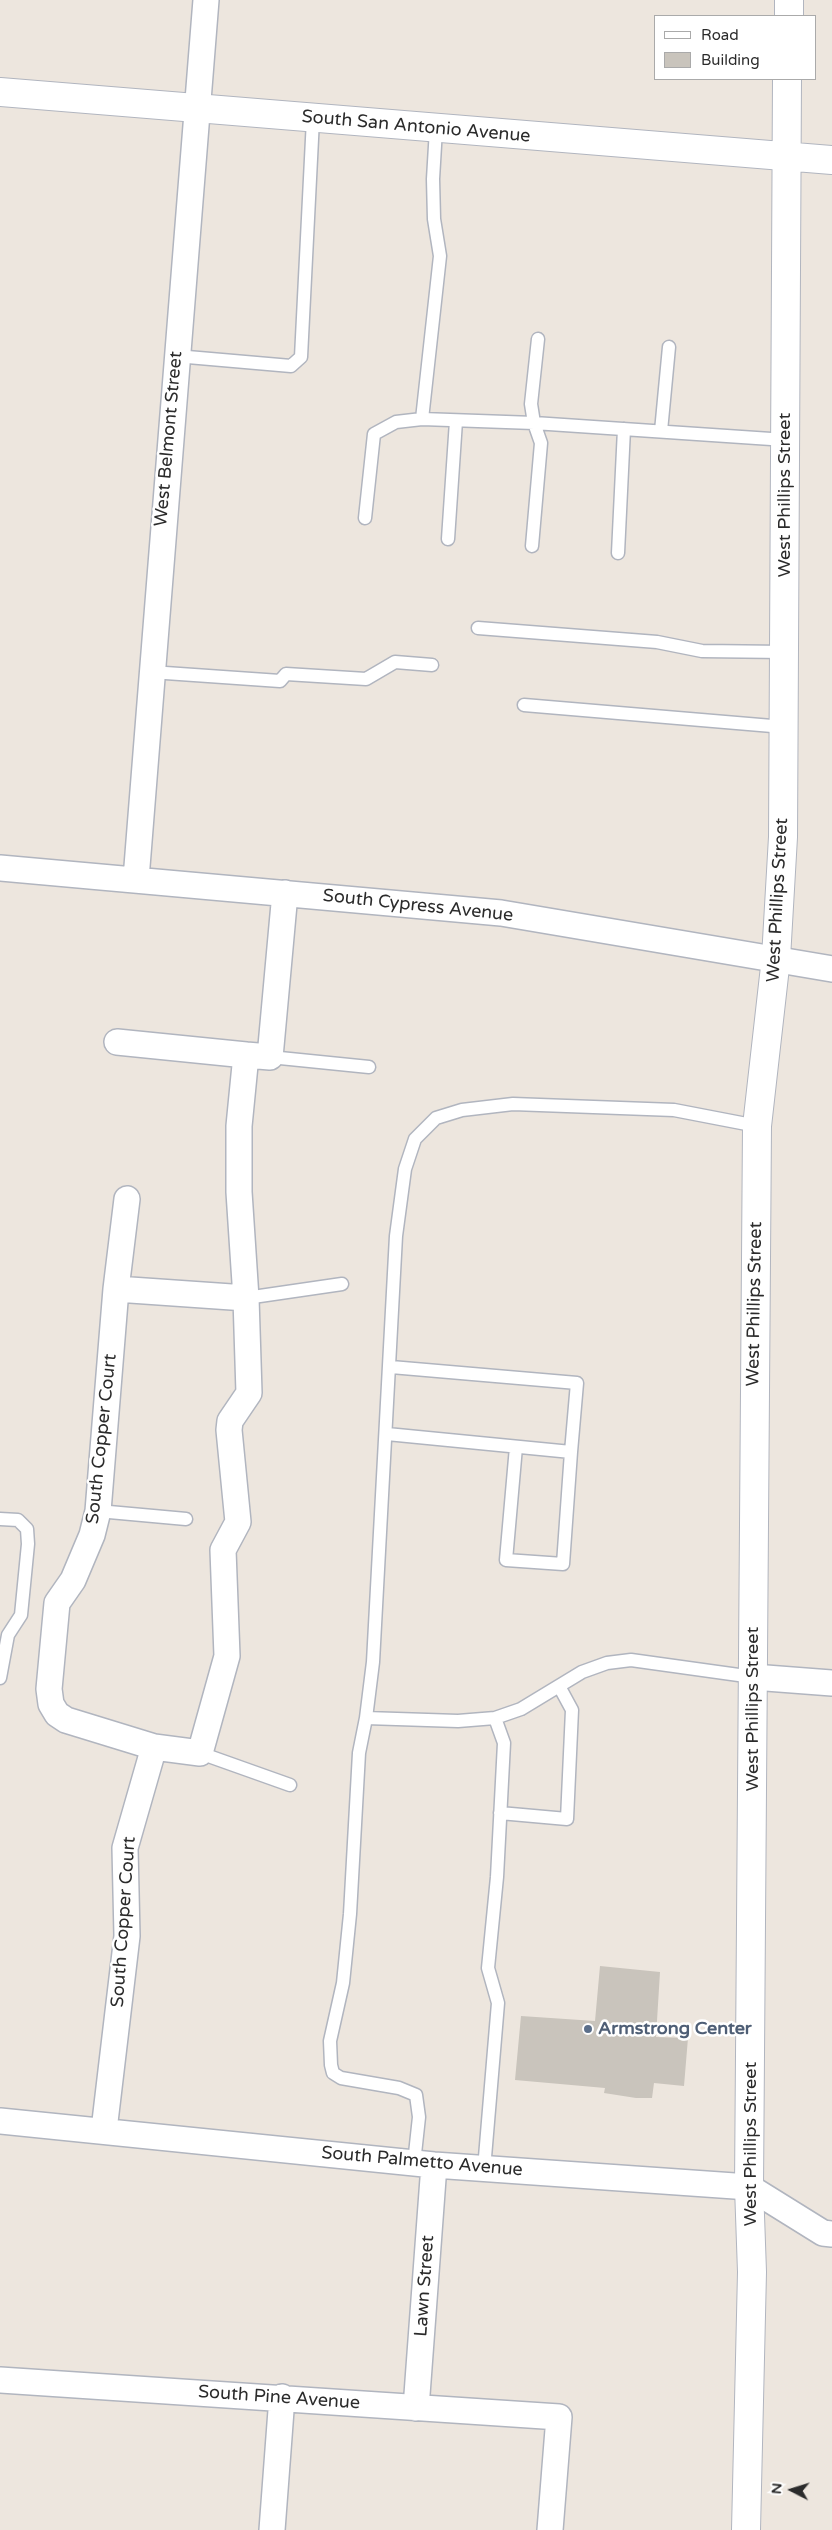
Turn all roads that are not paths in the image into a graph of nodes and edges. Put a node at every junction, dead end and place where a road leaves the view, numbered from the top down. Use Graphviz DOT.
graph roads {
  1 [pos="206,0"];
  2 [pos="789,0"];
  3 [pos="789,15"];
  4 [pos="787,80"];
  5 [pos="0,92"];
  6 [pos="196,109"];
  7 [pos="313,119"];
  8 [pos="436,129"];
  9 [pos="786,157"];
  10 [pos="832,160"];
  11 [pos="538,339"];
  12 [pos="669,347"];
  13 [pos="176,356"];
  14 [pos="422,418"];
  15 [pos="456,421"];
  16 [pos="534,423"];
  17 [pos="624,429"];
  18 [pos="661,432"];
  19 [pos="786,440"];
  20 [pos="365,518"];
  21 [pos="448,540"];
  22 [pos="532,546"];
  23 [pos="618,553"];
  24 [pos="478,628"];
  25 [pos="785,652"];
  26 [pos="432,665"];
  27 [pos="151,672"];
  28 [pos="524,705"];
  29 [pos="784,727"];
  30 [pos="0,868"];
  31 [pos="136,879"];
  32 [pos="284,893"];
  33 [pos="776,958"];
  34 [pos="832,969"];
  35 [pos="117,1042"];
  36 [pos="258,1056"];
  37 [pos="369,1067"];
  38 [pos="757,1126"];
  39 [pos="127,1199"];
  40 [pos="342,1284"];
  41 [pos="116,1289"];
  42 [pos="246,1298"];
  43 [pos="391,1367"];
  44 [pos="387,1434"];
  45 [pos="516,1447"];
  46 [pos="571,1452"];
  47 [pos="98,1511"];
  48 [pos="0,1519"];
  49 [pos="186,1519"];
  50 [pos="753,1677"];
  51 [pos="0,1678"];
  52 [pos="832,1683"];
  53 [pos="559,1686"];
  54 [pos="366,1718"];
  55 [pos="495,1718"];
  56 [pos="154,1747"];
  57 [pos="200,1753"];
  58 [pos="290,1785"];
  59 [pos="500,1813"];
  60 [pos="0,2121"];
  61 [pos="104,2130"];
  62 [pos="424,2164"];
  63 [pos="484,2169"];
  64 [pos="749,2187"];
  65 [pos="832,2234"];
  66 [pos="0,2380"];
  67 [pos="282,2398"];
  68 [pos="416,2408"];
  69 [pos="272,2530"];
  70 [pos="550,2530"];
  71 [pos="746,2530"];
  1 -- 6 [label="street, West Belmont Street"];
  2 -- 3 [label="street"];
  4 -- 9 [label="street, West Phillips Street"];
  5 -- 6 [label="street, South San Antonio Avenue"];
  6 -- 7 [label="street, South San Antonio Avenue"];
  6 -- 13 [label="street, West Belmont Street"];
  7 -- 8 [label="street, South San Antonio Avenue"];
  7 -- 13 [label="lane"];
  8 -- 9 [label="street, South San Antonio Avenue"];
  8 -- 14 [label="lane"];
  9 -- 10 [label="street, South San Antonio Avenue"];
  9 -- 19 [label="street, West Phillips Street"];
  11 -- 16 [label="lane"];
  12 -- 18 [label="lane"];
  13 -- 27 [label="street, West Belmont Street"];
  14 -- 15 [label="lane"];
  14 -- 20 [label="lane"];
  15 -- 16 [label="lane"];
  15 -- 21 [label="lane"];
  16 -- 17 [label="lane"];
  16 -- 22 [label="lane"];
  17 -- 18 [label="lane"];
  17 -- 23 [label="lane"];
  18 -- 19 [label="lane"];
  19 -- 25 [label="street, West Phillips Street"];
  24 -- 25 [label="lane"];
  25 -- 29 [label="street, West Phillips Street"];
  26 -- 27 [label="lane"];
  27 -- 31 [label="street, West Belmont Street"];
  28 -- 29 [label="lane"];
  29 -- 33 [label="street, West Phillips Street"];
  30 -- 31 [label="street, South Cypress Avenue"];
  31 -- 32 [label="street, South Cypress Avenue"];
  32 -- 33 [label="street, South Cypress Avenue"];
  32 -- 36 [label="street"];
  33 -- 34 [label="street, South Cypress Avenue"];
  33 -- 38 [label="street, West Phillips Street"];
  35 -- 36 [label="street"];
  36 -- 37 [label="lane"];
  36 -- 42 [label="street"];
  38 -- 43 [label="lane"];
  38 -- 50 [label="street, West Phillips Street"];
  39 -- 41 [label="street, South Copper Court"];
  40 -- 42 [label="lane"];
  41 -- 42 [label="street"];
  41 -- 47 [label="street, South Copper Court"];
  42 -- 57 [label="street"];
  43 -- 44 [label="lane"];
  43 -- 46 [label="lane"];
  44 -- 45 [label="lane"];
  44 -- 54 [label="lane"];
  45 -- 46 [label="lane"];
  45 -- 46 [label="lane"];
  47 -- 49 [label="lane"];
  47 -- 56 [label="street, South Copper Court"];
  48 -- 51 [label="lane"];
  50 -- 52 [label="street"];
  50 -- 53 [label="lane"];
  50 -- 64 [label="street, West Phillips Street"];
  53 -- 55 [label="lane"];
  53 -- 59 [label="lane"];
  54 -- 55 [label="lane"];
  54 -- 62 [label="lane"];
  55 -- 59 [label="lane"];
  56 -- 57 [label="street, South Copper Court"];
  56 -- 61 [label="street, South Copper Court"];
  57 -- 58 [label="lane"];
  59 -- 63 [label="lane"];
  60 -- 61 [label="street, South Palmetto Avenue"];
  61 -- 62 [label="street, South Palmetto Avenue"];
  62 -- 63 [label="street, South Palmetto Avenue"];
  62 -- 68 [label="street, Lawn Street"];
  63 -- 64 [label="street, South Palmetto Avenue"];
  64 -- 65 [label="street, South Palmetto Avenue"];
  64 -- 71 [label="street, West Phillips Street"];
  66 -- 67 [label="street, South Pine Avenue"];
  67 -- 68 [label="street, South Pine Avenue"];
  67 -- 69 [label="street"];
  68 -- 70 [label="street, South Pine Avenue"];
}
